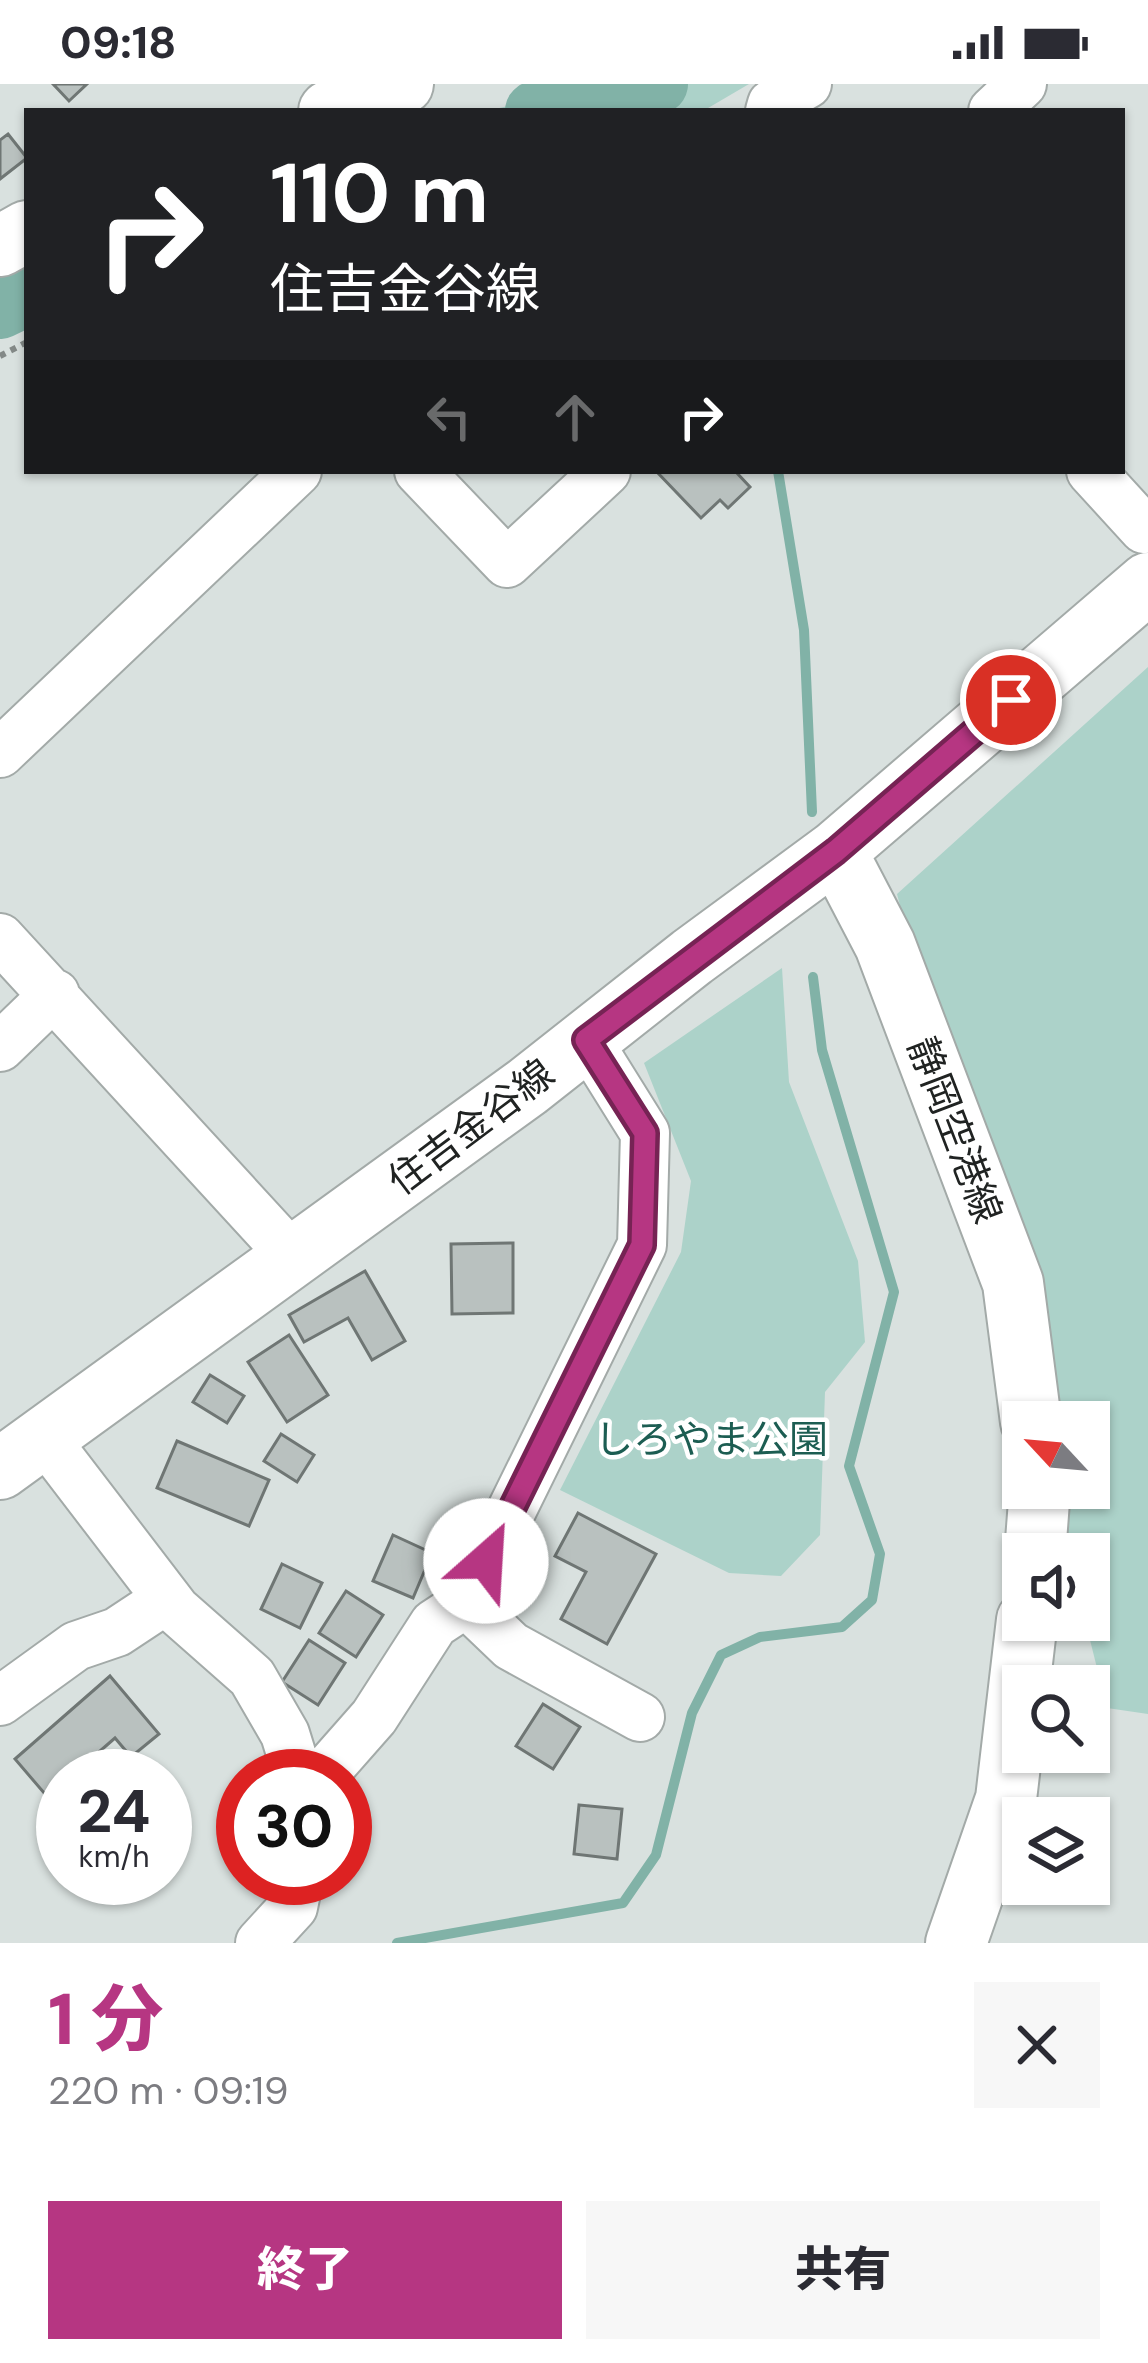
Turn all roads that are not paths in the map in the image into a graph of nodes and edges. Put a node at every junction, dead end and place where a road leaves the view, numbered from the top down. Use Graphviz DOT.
graph roads {
  1 [pos="807,84"];
  2 [pos="1022,84"];
  3 [pos="393,86"];
  4 [pos="337,108"];
  5 [pos="771,108"];
  6 [pos="996,108"];
  7 [pos="294,474"];
  8 [pos="422,474"];
  9 [pos="603,474"];
  10 [pos="1093,474"];
  11 [pos="1146,556"];
  12 [pos="0,753"];
  13 [pos="836,851"];
  14 [pos="0,938"];
  15 [pos="55,994"];
  16 [pos="586,1040"];
  17 [pos="0,1046"];
  18 [pos="292,1256"];
  19 [pos="1028,1401"];
  20 [pos="21,1452"];
  21 [pos="167,1599"];
  22 [pos="466,1603"];
  23 [pos="1025,1641"];
  24 [pos="0,1701"];
  25 [pos="640,1717"];
  26 [pos="290,1749"];
  27 [pos="346,1749"];
  28 [pos="293,1905"];
  29 [pos="260,1943"];
  30 [pos="956,1943"];
  1 -- 5 [label="street"];
  2 -- 6 [label="street"];
  3 -- 4 [label="main road"];
  7 -- 12 [label="street"];
  8 -- 9 [label="street"];
  10 -- 11 [label="street"];
  11 -- 13 [label="main road, 住吉金谷線"];
  13 -- 16 [label="main road, 住吉金谷線"];
  13 -- 19 [label="main road, 静岡空港線"];
  14 -- 15 [label="street"];
  15 -- 17 [label="street"];
  15 -- 18 [label="street"];
  16 -- 18 [label="main road, 住吉金谷線"];
  16 -- 22 [label="street"];
  18 -- 20 [label="main road, 住吉金谷線"];
  20 -- 21 [label="street"];
  21 -- 24 [label="street"];
  21 -- 26 [label="street"];
  22 -- 25 [label="street"];
  22 -- 27 [label="street"];
  23 -- 30 [label="main road"];
  28 -- 29 [label="street"];
}
